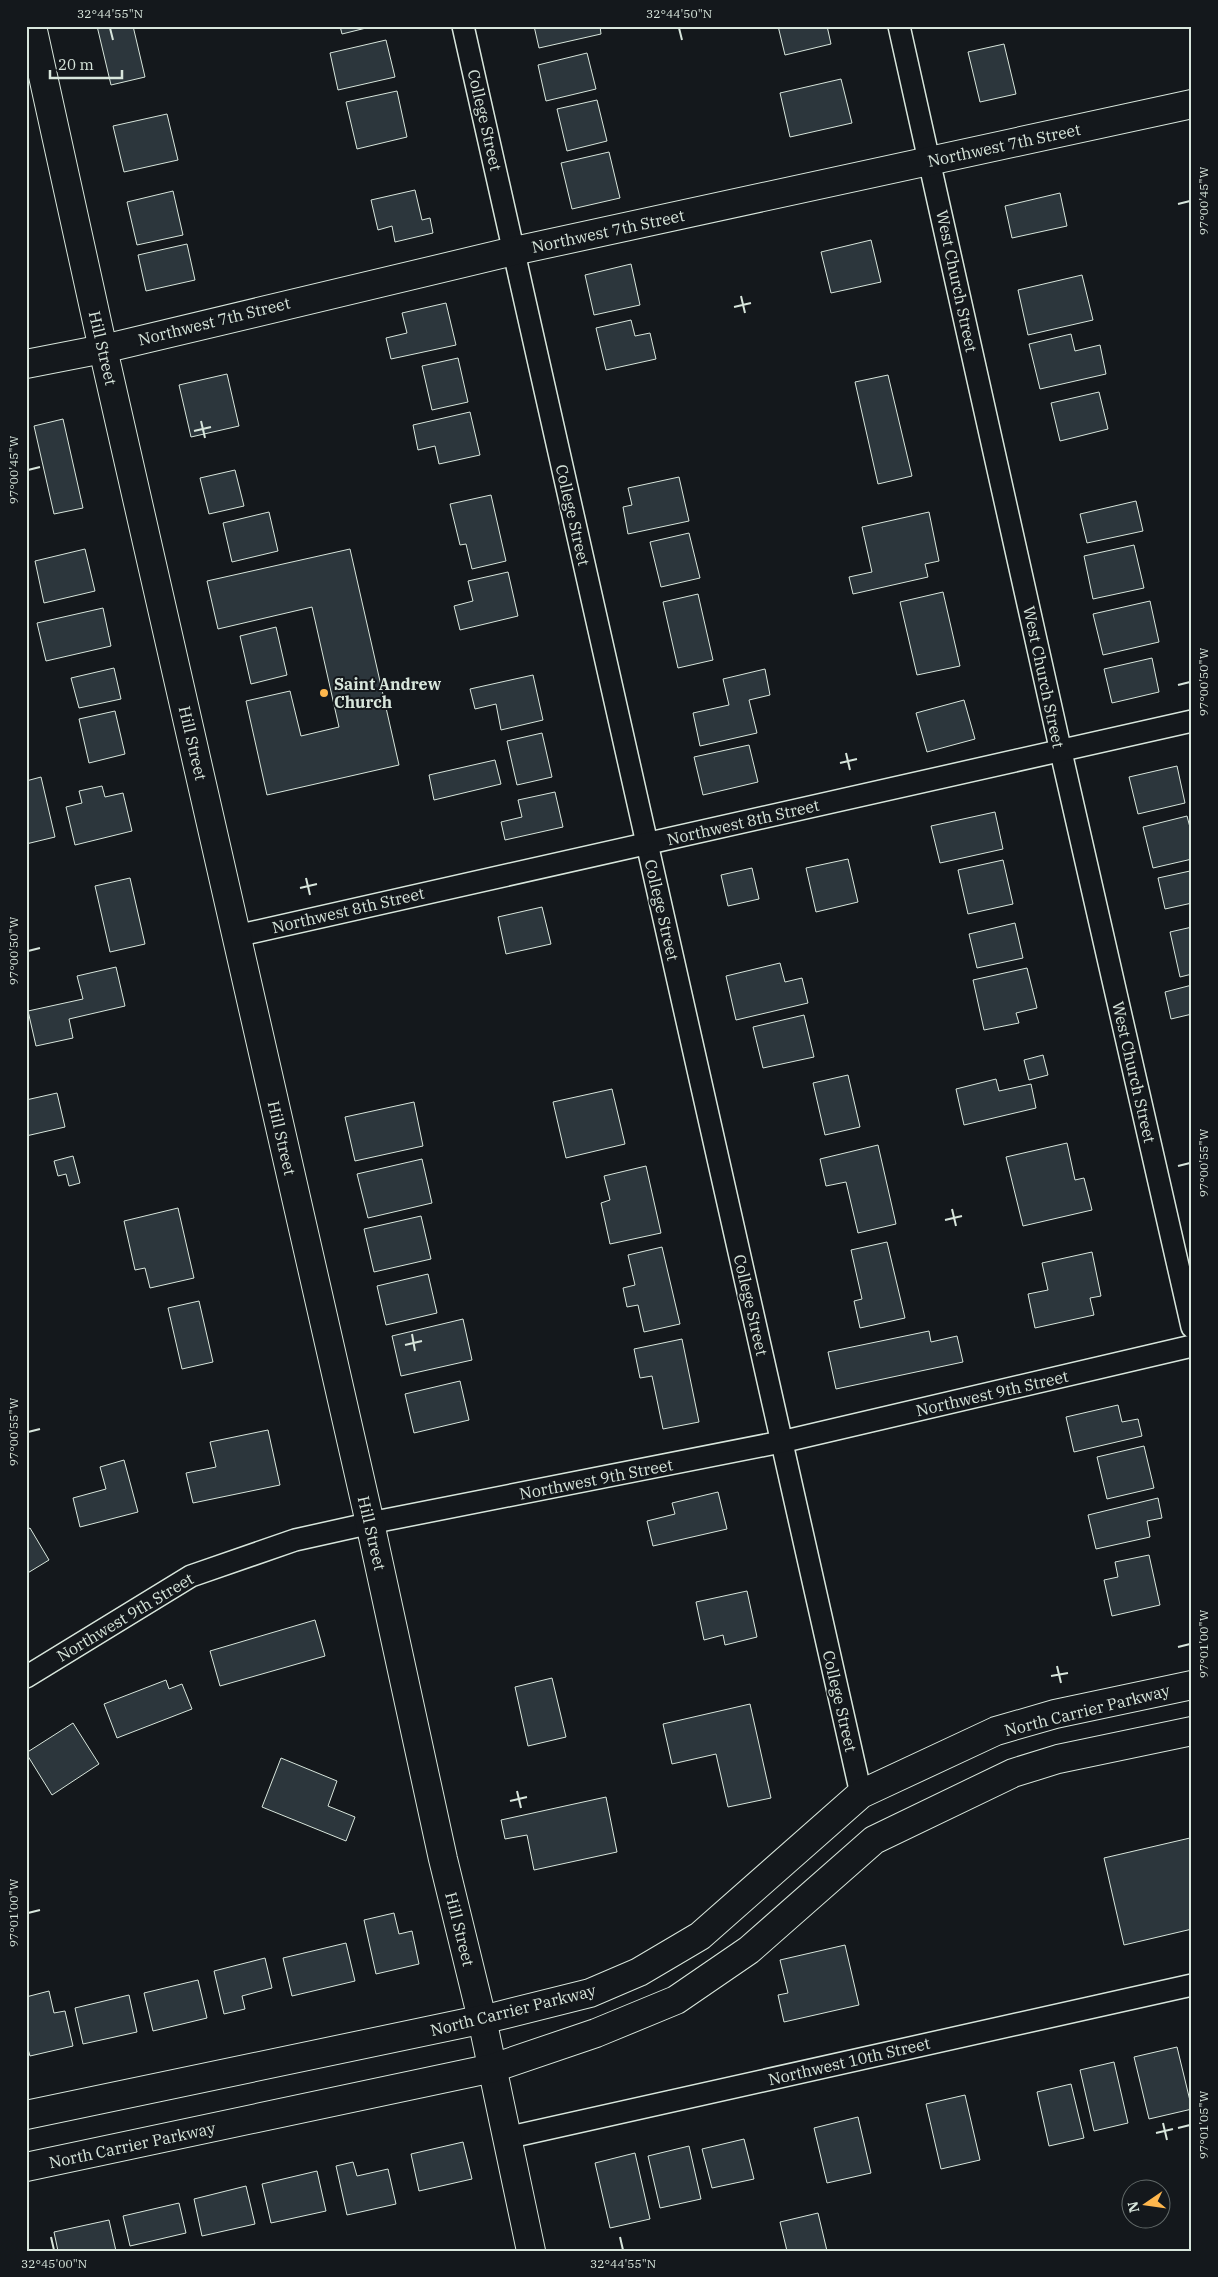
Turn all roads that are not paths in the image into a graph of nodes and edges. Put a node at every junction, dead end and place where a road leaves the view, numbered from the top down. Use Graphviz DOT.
graph roads {
  1 [pos="32,26"];
  2 [pos="463,26"];
  3 [pos="900,26"];
  4 [pos="1192,104"];
  5 [pos="930,162"];
  6 [pos="514,251"];
  7 [pos="103,348"];
  8 [pos="26,364"];
  9 [pos="1192,721"];
  10 [pos="1061,752"];
  11 [pos="647,844"];
  12 [pos="236,936"];
  13 [pos="1192,1327"];
  14 [pos="1192,1346"];
  15 [pos="782,1442"];
  16 [pos="370,1523"];
  17 [pos="26,1677"];
  18 [pos="1192,1685"];
  19 [pos="1192,1731"];
  20 [pos="861,1794"];
  21 [pos="1192,1985"];
  22 [pos="482,2019"];
  23 [pos="493,2068"];
  24 [pos="26,2114"];
  25 [pos="506,2138"];
  26 [pos="26,2167"];
  27 [pos="531,2251"];
  1 -- 7 [label="street, Hill Street"];
  2 -- 6 [label="street, College Street"];
  3 -- 5 [label="street, West Church Street"];
  4 -- 5 [label="street, Northwest 7th Street"];
  5 -- 6 [label="street, Northwest 7th Street"];
  5 -- 10 [label="street, West Church Street"];
  6 -- 7 [label="street, Northwest 7th Street"];
  6 -- 11 [label="street, College Street"];
  7 -- 8 [label="street, Northwest 7th Street"];
  7 -- 12 [label="street, Hill Street"];
  9 -- 10 [label="street, Northwest 8th Street"];
  10 -- 11 [label="street, Northwest 8th Street"];
  10 -- 13 [label="street, West Church Street"];
  11 -- 12 [label="street, Northwest 8th Street"];
  11 -- 15 [label="street, College Street"];
  12 -- 16 [label="street, Hill Street"];
  14 -- 15 [label="street, Northwest 9th Street"];
  15 -- 16 [label="street, Northwest 9th Street"];
  15 -- 20 [label="street, College Street"];
  16 -- 17 [label="street, Northwest 9th Street"];
  16 -- 22 [label="street, Hill Street"];
  18 -- 20 [label="street, North Carrier Parkway"];
  19 -- 23 [label="street, North Carrier Parkway"];
  20 -- 22 [label="street, North Carrier Parkway"];
  21 -- 25 [label="street, Northwest 10th Street"];
  22 -- 23 [label="street, Hill Street"];
  22 -- 24 [label="street, North Carrier Parkway"];
  23 -- 25 [label="street, Hill Street"];
  23 -- 26 [label="street, North Carrier Parkway"];
  25 -- 27 [label="street, Hill Street"];
}
